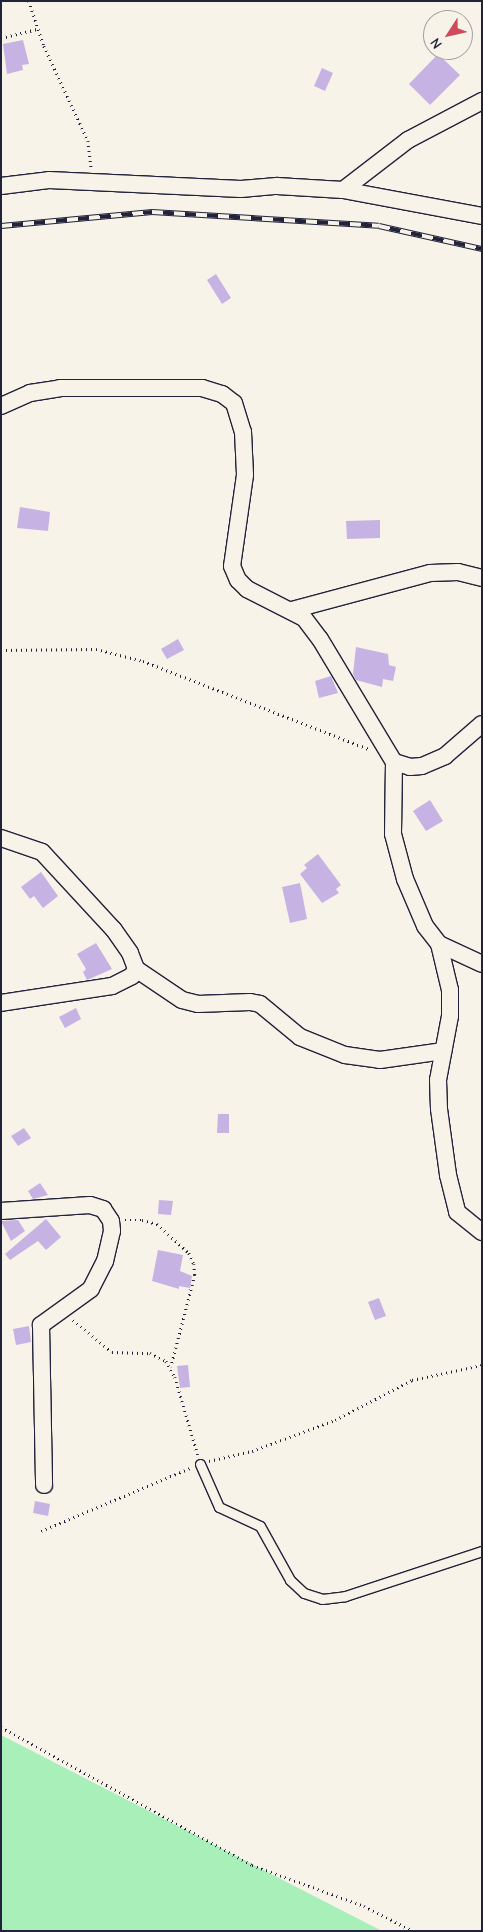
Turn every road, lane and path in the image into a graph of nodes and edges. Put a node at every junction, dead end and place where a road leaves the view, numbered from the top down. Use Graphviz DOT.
graph roads {
  1 [pos="29,1"];
  2 [pos="38,29"];
  3 [pos="1,38"];
  4 [pos="482,101"];
  5 [pos="92,182"];
  6 [pos="1,186"];
  7 [pos="343,190"];
  8 [pos="482,216"];
  9 [pos="1,406"];
  10 [pos="482,578"];
  11 [pos="292,610"];
  12 [pos="1,650"];
  13 [pos="482,724"];
  14 [pos="380,741"];
  15 [pos="394,762"];
  16 [pos="1,838"];
  17 [pos="439,944"];
  18 [pos="482,964"];
  19 [pos="136,969"];
  20 [pos="1,1003"];
  21 [pos="443,1051"];
  22 [pos="1,1211"];
  23 [pos="111,1221"];
  24 [pos="482,1232"];
  25 [pos="62,1312"];
  26 [pos="482,1365"];
  27 [pos="171,1367"];
  28 [pos="200,1464"];
  29 [pos="44,1485"];
  30 [pos="41,1530"];
  31 [pos="482,1551"];
  32 [pos="1,1727"];
  33 [pos="413,1931"];
  1 -- 2 [label="path"];
  2 -- 3 [label="path"];
  2 -- 5 [label="path"];
  4 -- 7 [label="street"];
  5 -- 6 [label="street"];
  5 -- 7 [label="street"];
  7 -- 8 [label="street"];
  9 -- 11 [label="street"];
  10 -- 11 [label="street"];
  11 -- 14 [label="street"];
  12 -- 14 [label="path"];
  13 -- 15 [label="street"];
  14 -- 15 [label="street"];
  15 -- 17 [label="street"];
  16 -- 19 [label="street"];
  17 -- 18 [label="street"];
  17 -- 21 [label="street"];
  19 -- 20 [label="street"];
  19 -- 21 [label="street"];
  21 -- 24 [label="street"];
  22 -- 23 [label="street"];
  23 -- 25 [label="street"];
  23 -- 27 [label="path"];
  25 -- 27 [label="path"];
  25 -- 29 [label="street"];
  26 -- 28 [label="path"];
  27 -- 28 [label="path"];
  28 -- 30 [label="path"];
  28 -- 31 [label="lane"];
  32 -- 33 [label="path"];
}
